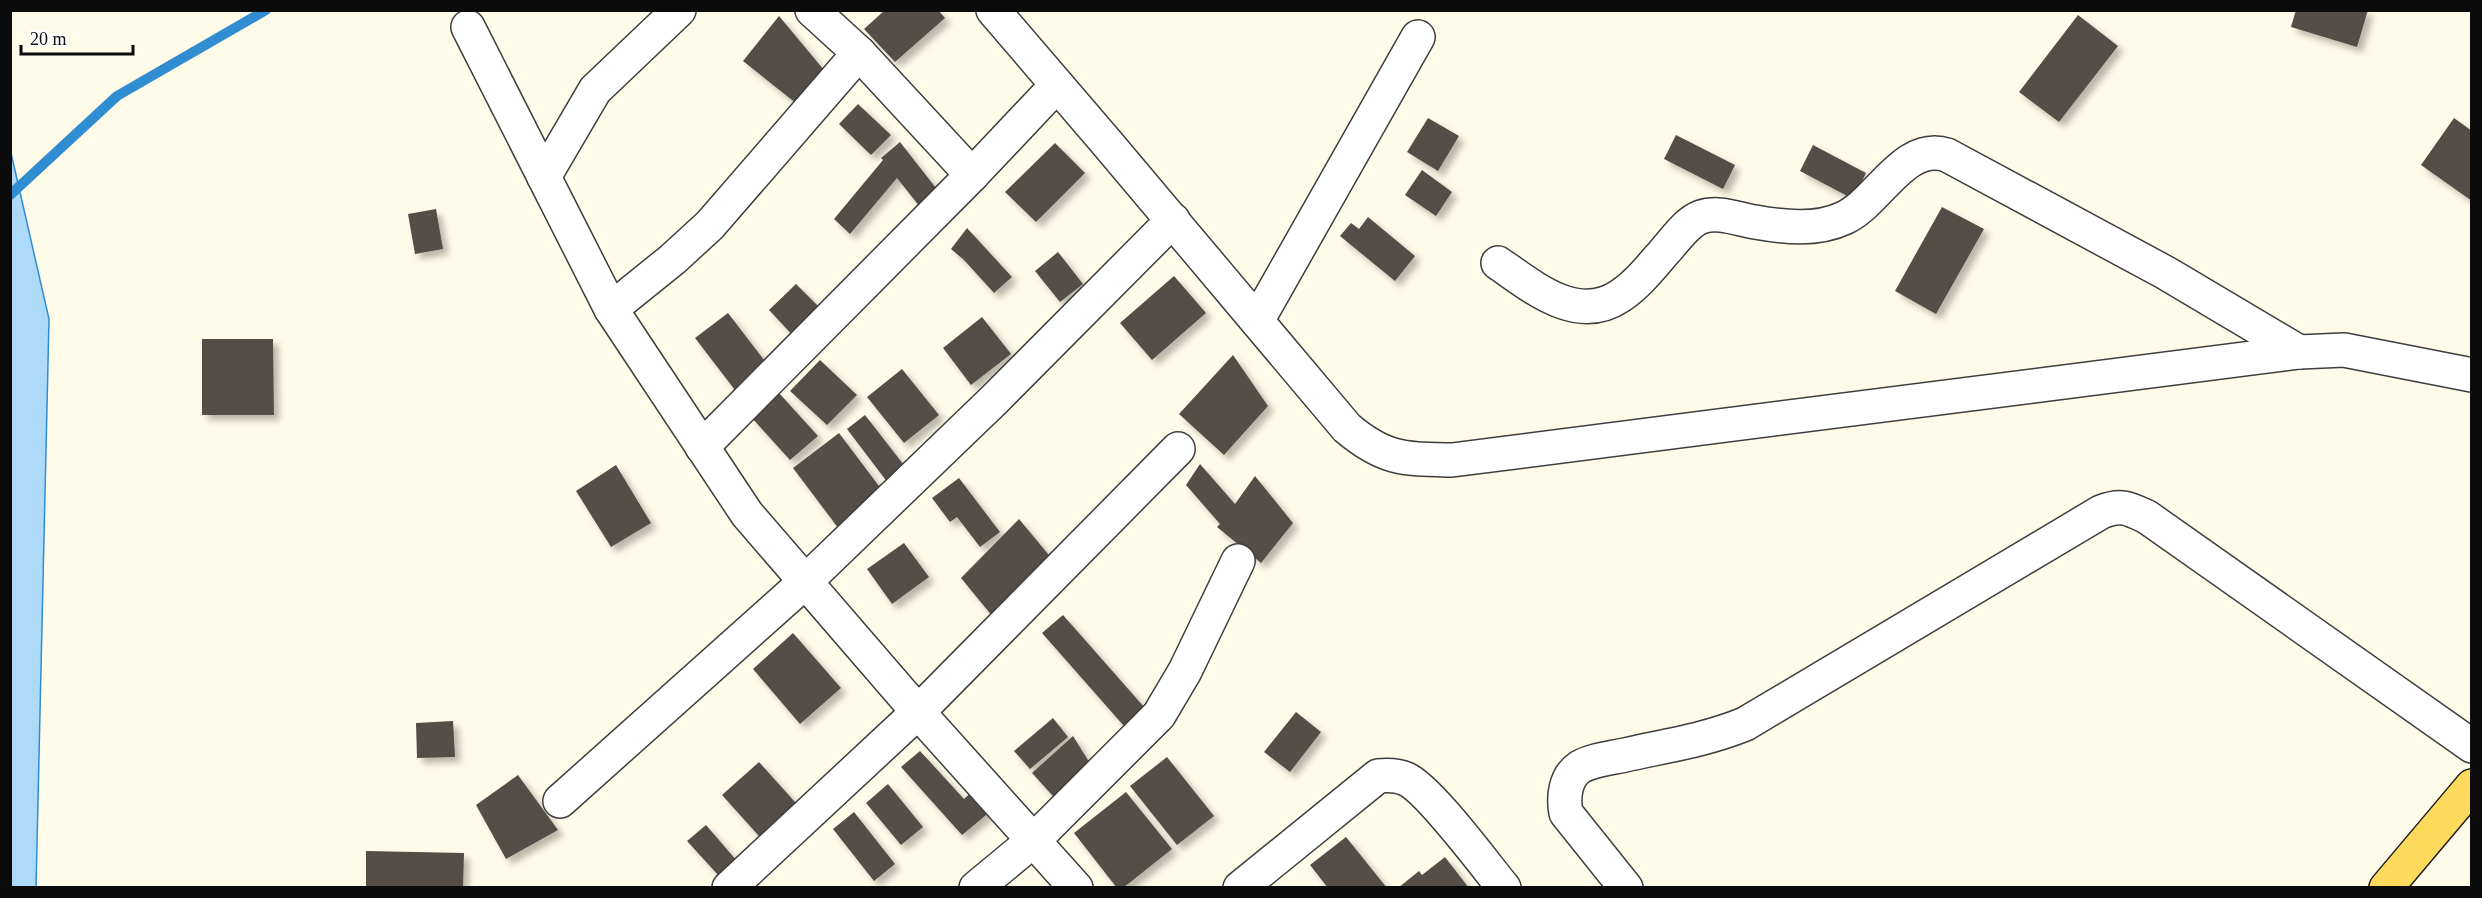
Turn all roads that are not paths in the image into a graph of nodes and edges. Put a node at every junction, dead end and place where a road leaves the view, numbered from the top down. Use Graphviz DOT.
graph roads {
  1 [pos="679,10"];
  2 [pos="812,10"];
  3 [pos="993,10"];
  4 [pos="468,27"];
  5 [pos="1418,37"];
  6 [pos="859,53"];
  7 [pos="1057,85"];
  8 [pos="972,175"];
  9 [pos="544,177"];
  10 [pos="1173,220"];
  11 [pos="1498,263"];
  12 [pos="611,309"];
  13 [pos="1257,321"];
  14 [pos="2299,352"];
  15 [pos="2472,375"];
  16 [pos="702,447"];
  17 [pos="1178,449"];
  18 [pos="1238,561"];
  19 [pos="806,582"];
  20 [pos="918,712"];
  21 [pos="2472,746"];
  22 [pos="2472,786"];
  23 [pos="560,801"];
  24 [pos="1034,840"];
  25 [pos="729,888"];
  26 [pos="976,888"];
  27 [pos="1076,888"];
  28 [pos="1240,888"];
  29 [pos="1504,888"];
  30 [pos="1626,888"];
  31 [pos="2386,888"];
  1 -- 9 [label="street"];
  2 -- 6 [label="street"];
  3 -- 7 [label="street"];
  4 -- 9 [label="street"];
  5 -- 13 [label="street"];
  6 -- 8 [label="street"];
  6 -- 12 [label="street"];
  7 -- 8 [label="street"];
  7 -- 10 [label="street"];
  8 -- 16 [label="street"];
  9 -- 12 [label="street"];
  10 -- 13 [label="street"];
  10 -- 19 [label="street"];
  11 -- 14 [label="street"];
  12 -- 16 [label="street"];
  13 -- 14 [label="street"];
  14 -- 15 [label="street"];
  16 -- 19 [label="street"];
  17 -- 20 [label="street"];
  18 -- 24 [label="street"];
  19 -- 20 [label="street"];
  19 -- 23 [label="street"];
  20 -- 24 [label="street"];
  20 -- 25 [label="street"];
  21 -- 30 [label="street"];
  22 -- 31 [label="main road"];
  24 -- 26 [label="street"];
  24 -- 27 [label="street"];
  28 -- 29 [label="street"];
}
